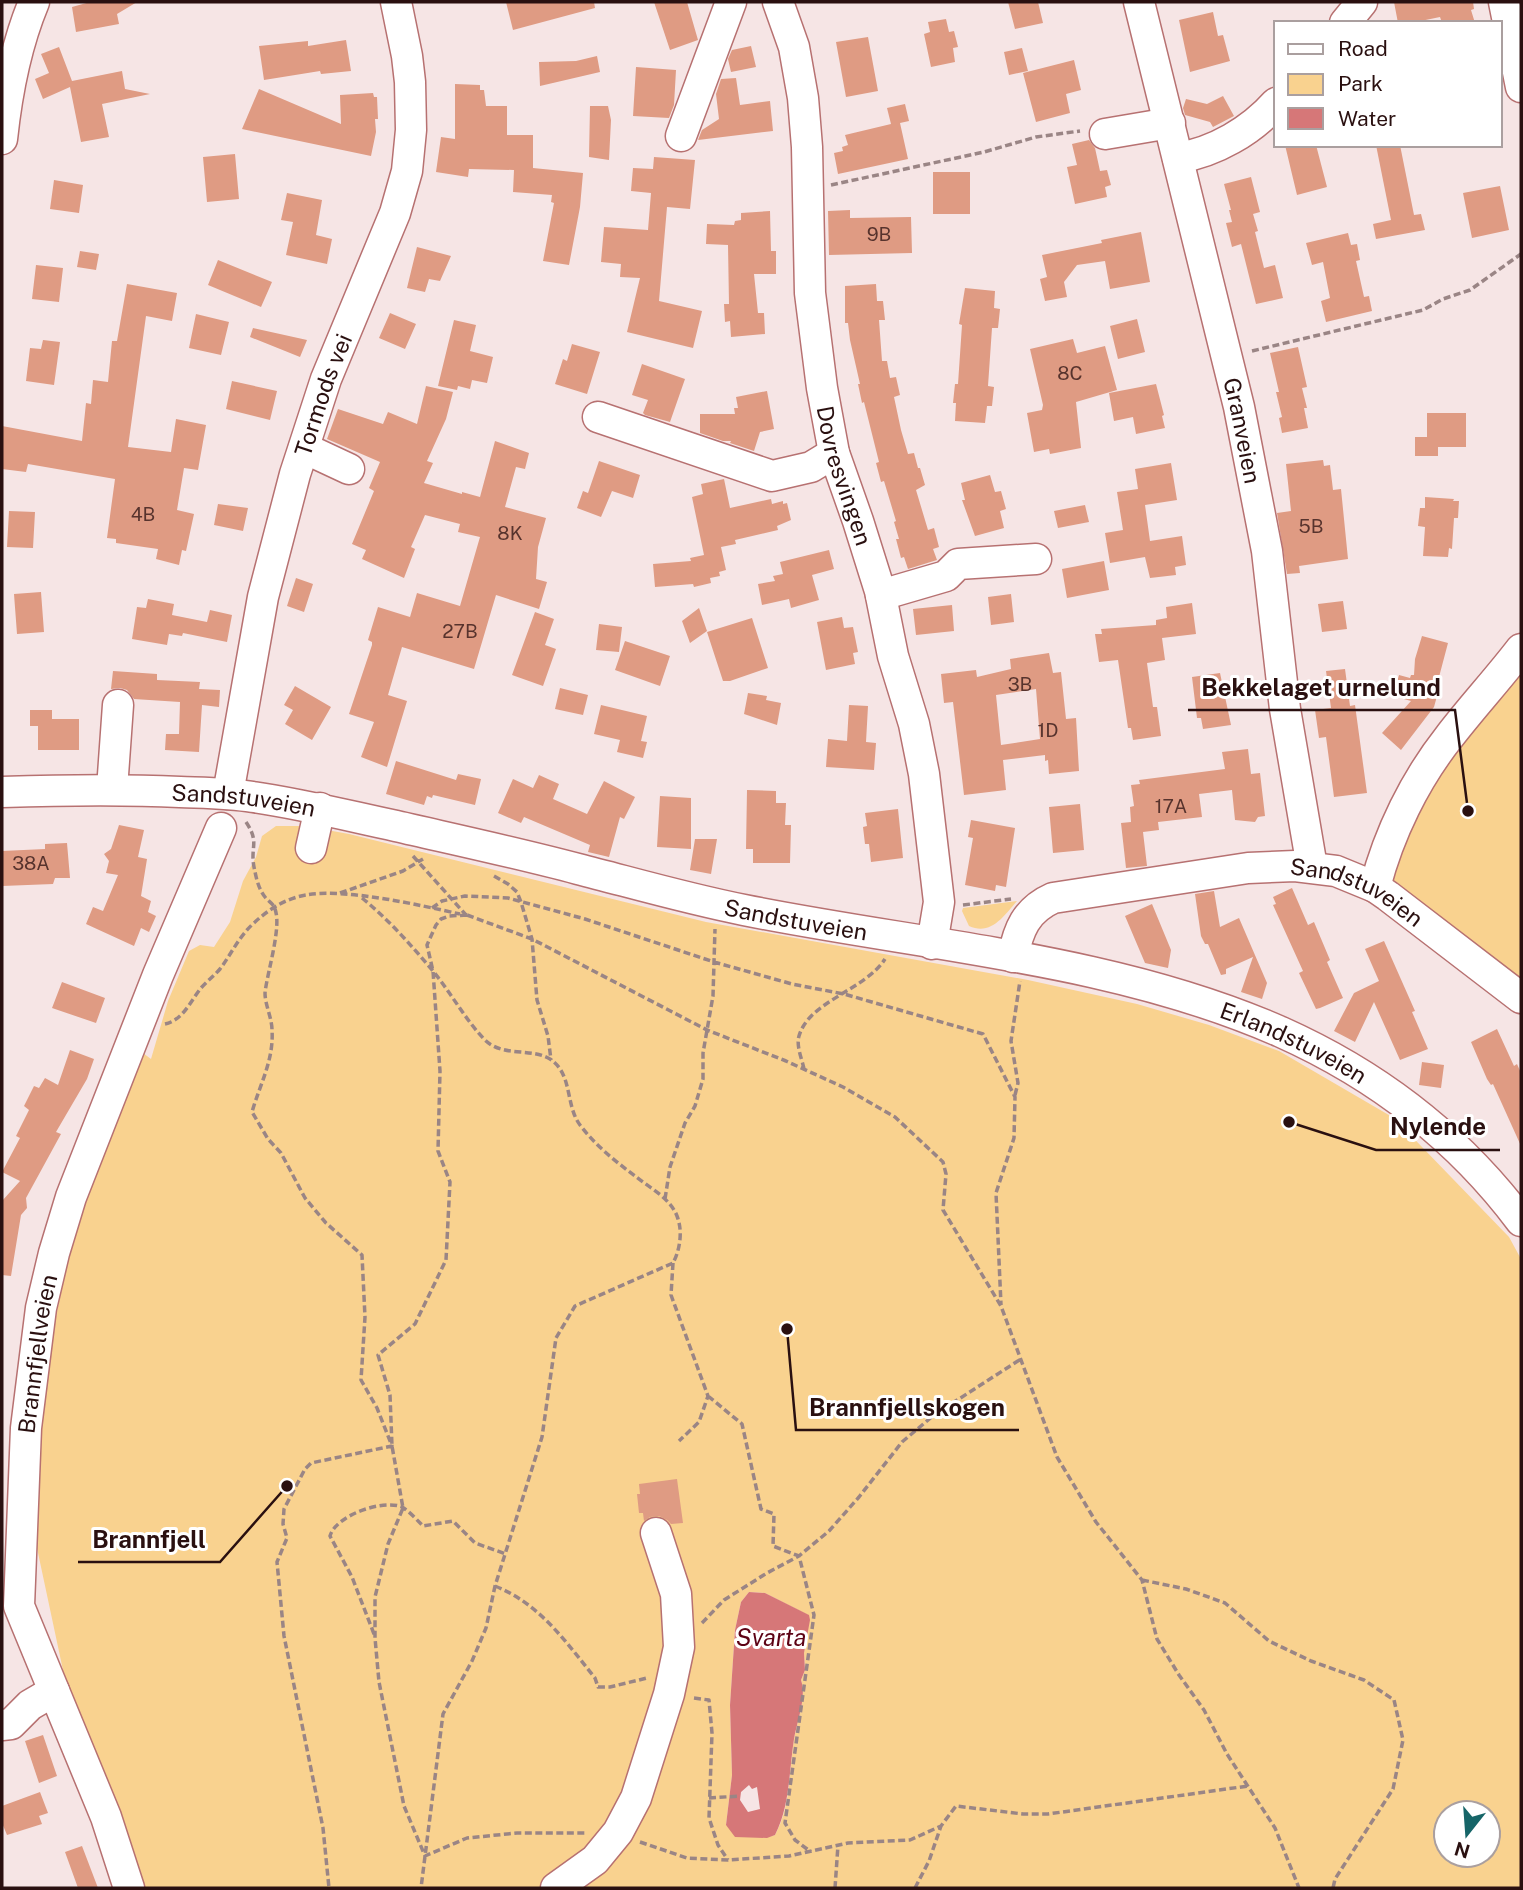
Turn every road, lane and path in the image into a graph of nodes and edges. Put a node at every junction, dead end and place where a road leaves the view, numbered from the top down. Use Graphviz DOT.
graph roads {
  1 [pos="34,2"];
  2 [pos="396,2"];
  3 [pos="730,2"];
  4 [pos="778,2"];
  5 [pos="1139,2"];
  6 [pos="1362,2"];
  7 [pos="1504,2"];
  8 [pos="1348,21"];
  9 [pos="1521,87"];
  10 [pos="1274,105"];
  11 [pos="1170,123"];
  12 [pos="1105,134"];
  13 [pos="681,136"];
  14 [pos="2,139"];
  15 [pos="1178,158"];
  16 [pos="807,190"];
  17 [pos="1521,254"];
  18 [pos="1226,358"];
  19 [pos="598,417"];
  20 [pos="304,447"];
  21 [pos="834,453"];
  22 [pos="349,469"];
  23 [pos="1036,559"];
  24 [pos="881,595"];
  25 [pos="1521,649"];
  26 [pos="118,705"];
  27 [pos="112,789"];
  28 [pos="2,792"];
  29 [pos="228,794"];
  30 [pos="320,808"];
  31 [pos="233,824"];
  32 [pos="393,826"];
  33 [pos="447,837"];
  34 [pos="311,848"];
  35 [pos="419,862"];
  36 [pos="1312,867"];
  37 [pos="488,873"];
  38 [pos="1375,887"];
  39 [pos="338,894"];
  40 [pos="360,897"];
  41 [pos="453,897"];
  42 [pos="521,902"];
  43 [pos="1043,902"];
  44 [pos="716,904"];
  45 [pos="957,906"];
  46 [pos="275,907"];
  47 [pos="432,908"];
  48 [pos="467,915"];
  49 [pos="896,937"];
  50 [pos="532,939"];
  51 [pos="932,944"];
  52 [pos="1019,958"];
  53 [pos="714,962"];
  54 [pos="433,971"];
  55 [pos="844,994"];
  56 [pos="1521,998"];
  57 [pos="142,1019"];
  58 [pos="707,1030"];
  59 [pos="551,1060"];
  60 [pos="804,1069"];
  61 [pos="1015,1097"];
  62 [pos="665,1199"];
  63 [pos="1521,1221"];
  64 [pos="673,1263"];
  65 [pos="1001,1306"];
  66 [pos="1021,1359"];
  67 [pos="708,1396"];
  68 [pos="679,1441"];
  69 [pos="392,1446"];
  70 [pos="404,1508"];
  71 [pos="656,1533"];
  72 [pos="506,1554"];
  73 [pos="799,1556"];
  74 [pos="1142,1580"];
  75 [pos="495,1586"];
  76 [pos="10,1605"];
  77 [pos="375,1638"];
  78 [pos="679,1647"];
  79 [pos="54,1691"];
  80 [pos="670,1694"];
  81 [pos="2,1725"];
  82 [pos="1248,1786"];
  83 [pos="740,1796"];
  84 [pos="709,1798"];
  85 [pos="941,1826"];
  86 [pos="618,1832"];
  87 [pos="838,1845"];
  88 [pos="811,1852"];
  89 [pos="425,1856"];
  90 [pos="728,1860"];
  91 [pos="129,1888"];
  92 [pos="329,1888"];
  93 [pos="421,1888"];
  94 [pos="556,1888"];
  95 [pos="835,1888"];
  96 [pos="915,1888"];
  97 [pos="1299,1888"];
  98 [pos="1333,1888"];
  1 -- 14 [label="street"];
  2 -- 20 [label="street, Tormods vei"];
  3 -- 13 [label="street"];
  4 -- 16 [label="street, Dovresvingen"];
  5 -- 11 [label="street, Granveien"];
  6 -- 8 [label="street"];
  7 -- 9 [label="street"];
  10 -- 15 [label="street"];
  11 -- 12 [label="street"];
  11 -- 15 [label="street, Granveien"];
  12 -- 16 [label="path"];
  15 -- 18 [label="street, Granveien"];
  16 -- 21 [label="street, Dovresvingen"];
  17 -- 18 [label="path"];
  18 -- 36 [label="street, Granveien"];
  19 -- 21 [label="street"];
  20 -- 22 [label="street"];
  20 -- 29 [label="street, Tormods vei"];
  21 -- 24 [label="street, Dovresvingen"];
  23 -- 24 [label="street"];
  24 -- 51 [label="street, Dovresvingen"];
  25 -- 38 [label="street"];
  26 -- 27 [label="street"];
  27 -- 28 [label="street, Sandstuveien"];
  27 -- 29 [label="street, Sandstuveien"];
  29 -- 30 [label="street, Sandstuveien"];
  30 -- 32 [label="street, Sandstuveien"];
  30 -- 34 [label="street"];
  31 -- 46 [label="path"];
  31 -- 57 [label="street, Brannfjellveien"];
  32 -- 33 [label="street, Sandstuveien"];
  32 -- 35 [label="path"];
  33 -- 35 [label="path"];
  33 -- 44 [label="street, Sandstuveien"];
  35 -- 39 [label="path"];
  35 -- 41 [label="path"];
  36 -- 38 [label="street, Sandstuveien"];
  36 -- 43 [label="street, Sandstuveien"];
  37 -- 42 [label="path"];
  38 -- 56 [label="street, Sandstuveien"];
  39 -- 40 [label="path"];
  39 -- 46 [label="path"];
  40 -- 47 [label="path"];
  40 -- 54 [label="path"];
  41 -- 42 [label="path"];
  41 -- 47 [label="path"];
  41 -- 48 [label="path"];
  42 -- 50 [label="path"];
  42 -- 53 [label="path"];
  43 -- 45 [label="path"];
  43 -- 52 [label="street"];
  44 -- 49 [label="street, Sandstuveien"];
  44 -- 53 [label="path"];
  46 -- 57 [label="path"];
  46 -- 69 [label="path"];
  47 -- 48 [label="path"];
  48 -- 50 [label="path"];
  48 -- 54 [label="path"];
  49 -- 51 [label="street, Sandstuveien"];
  49 -- 55 [label="path"];
  50 -- 58 [label="path"];
  50 -- 59 [label="path"];
  51 -- 52 [label="street, Sandstuveien"];
  52 -- 61 [label="path"];
  52 -- 63 [label="street, Erlandstuveien"];
  53 -- 55 [label="path"];
  53 -- 58 [label="path"];
  54 -- 59 [label="path"];
  54 -- 69 [label="path"];
  55 -- 60 [label="path"];
  55 -- 61 [label="path"];
  57 -- 76 [label="street, Brannfjellveien"];
  58 -- 60 [label="path"];
  58 -- 62 [label="path"];
  59 -- 62 [label="path"];
  60 -- 65 [label="path"];
  61 -- 65 [label="path"];
  62 -- 64 [label="path"];
  64 -- 67 [label="path"];
  64 -- 72 [label="path"];
  65 -- 66 [label="path"];
  66 -- 73 [label="path"];
  66 -- 74 [label="path"];
  67 -- 68 [label="path"];
  67 -- 73 [label="path"];
  69 -- 70 [label="path"];
  69 -- 92 [label="path"];
  70 -- 72 [label="path"];
  70 -- 77 [label="path"];
  70 -- 77 [label="path"];
  71 -- 78 [label="street"];
  72 -- 75 [label="path"];
  73 -- 78 [label="path"];
  73 -- 88 [label="path"];
  74 -- 82 [label="path"];
  74 -- 98 [label="path"];
  75 -- 80 [label="path"];
  75 -- 89 [label="path"];
  76 -- 79 [label="street, Brannfjellveien"];
  77 -- 89 [label="path"];
  78 -- 80 [label="street"];
  79 -- 81 [label="street"];
  79 -- 91 [label="street, Brannfjellveien"];
  80 -- 84 [label="path"];
  80 -- 86 [label="street"];
  82 -- 85 [label="path"];
  82 -- 97 [label="path"];
  83 -- 84 [label="path"];
  84 -- 90 [label="path"];
  85 -- 87 [label="path"];
  85 -- 96 [label="path"];
  86 -- 89 [label="path"];
  86 -- 90 [label="path"];
  86 -- 94 [label="street"];
  87 -- 88 [label="path"];
  87 -- 95 [label="path"];
  88 -- 90 [label="path"];
  89 -- 93 [label="path"];
}
